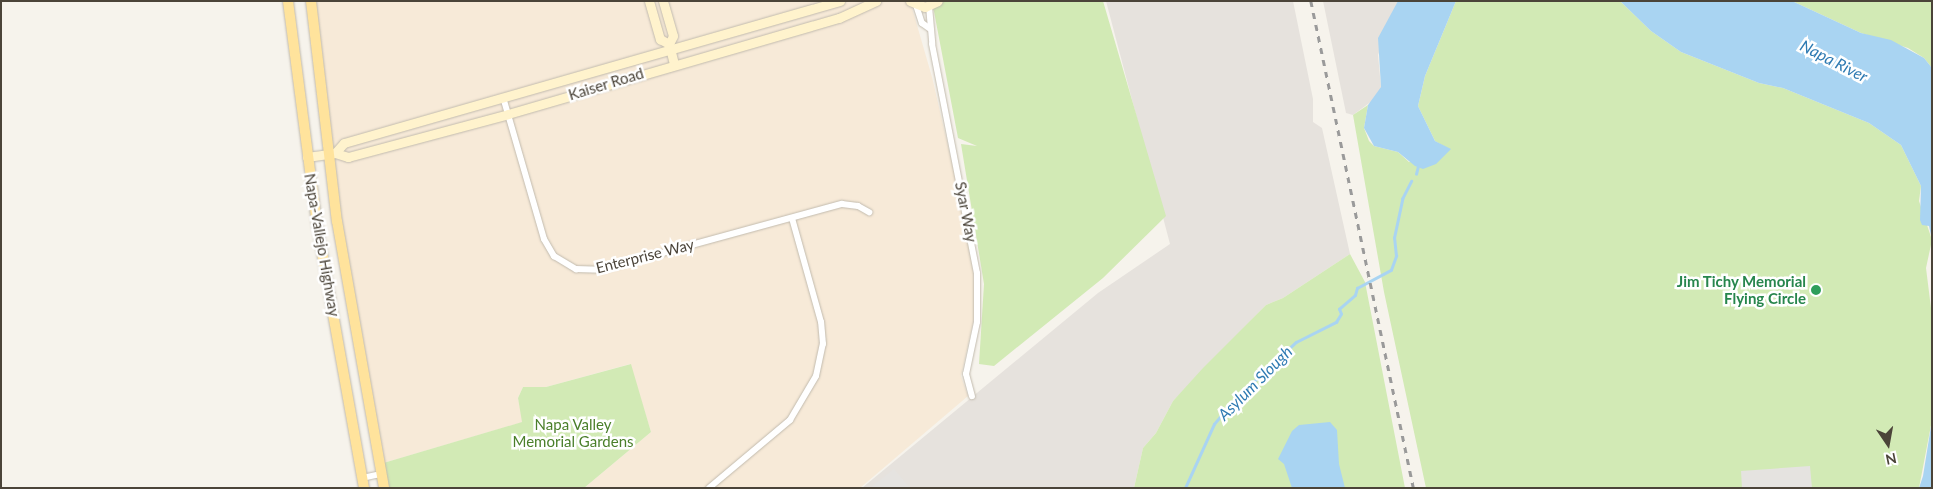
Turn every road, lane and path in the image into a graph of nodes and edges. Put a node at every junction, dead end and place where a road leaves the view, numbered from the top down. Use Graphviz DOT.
graph roads {
  1 [pos="288,1"];
  2 [pos="312,1"];
  3 [pos="649,1"];
  4 [pos="664,1"];
  5 [pos="840,1"];
  6 [pos="876,1"];
  7 [pos="938,1"];
  8 [pos="913,3"];
  9 [pos="929,6"];
  10 [pos="929,28"];
  11 [pos="670,47"];
  12 [pos="674,64"];
  13 [pos="503,97"];
  14 [pos="508,114"];
  15 [pos="331,154"];
  16 [pos="307,156"];
  17 [pos="869,212"];
  18 [pos="792,218"];
  19 [pos="972,396"];
  20 [pos="381,474"];
  21 [pos="363,483"];
  22 [pos="384,488"];
  23 [pos="709,488"];
  1 -- 16 [label="main road, Napa-Vallejo Highway"];
  2 -- 15 [label="main road, Napa-Vallejo Highway"];
  3 -- 11 [label="street"];
  4 -- 11 [label="street"];
  5 -- 11 [label="street, Kaiser Road"];
  6 -- 12 [label="street, Kaiser Road"];
  7 -- 9 [label="street"];
  8 -- 9 [label="street"];
  8 -- 10 [label="street, Syar Way"];
  9 -- 10 [label="street, Syar Way"];
  10 -- 19 [label="street, Syar Way"];
  11 -- 12 [label="street"];
  11 -- 13 [label="street, Kaiser Road"];
  12 -- 14 [label="street, Kaiser Road"];
  13 -- 14 [label="street, Enterprise Way"];
  13 -- 15 [label="street, Kaiser Road"];
  14 -- 15 [label="street, Kaiser Road"];
  14 -- 18 [label="street, Enterprise Way"];
  15 -- 16 [label="street, Kaiser Road"];
  15 -- 20 [label="main road, Napa-Vallejo Highway"];
  16 -- 21 [label="main road, Napa-Vallejo Highway"];
  17 -- 18 [label="street, Enterprise Way"];
  18 -- 23 [label="street"];
  20 -- 21 [label="street"];
  20 -- 22 [label="main road, Napa-Vallejo Highway"];
}
